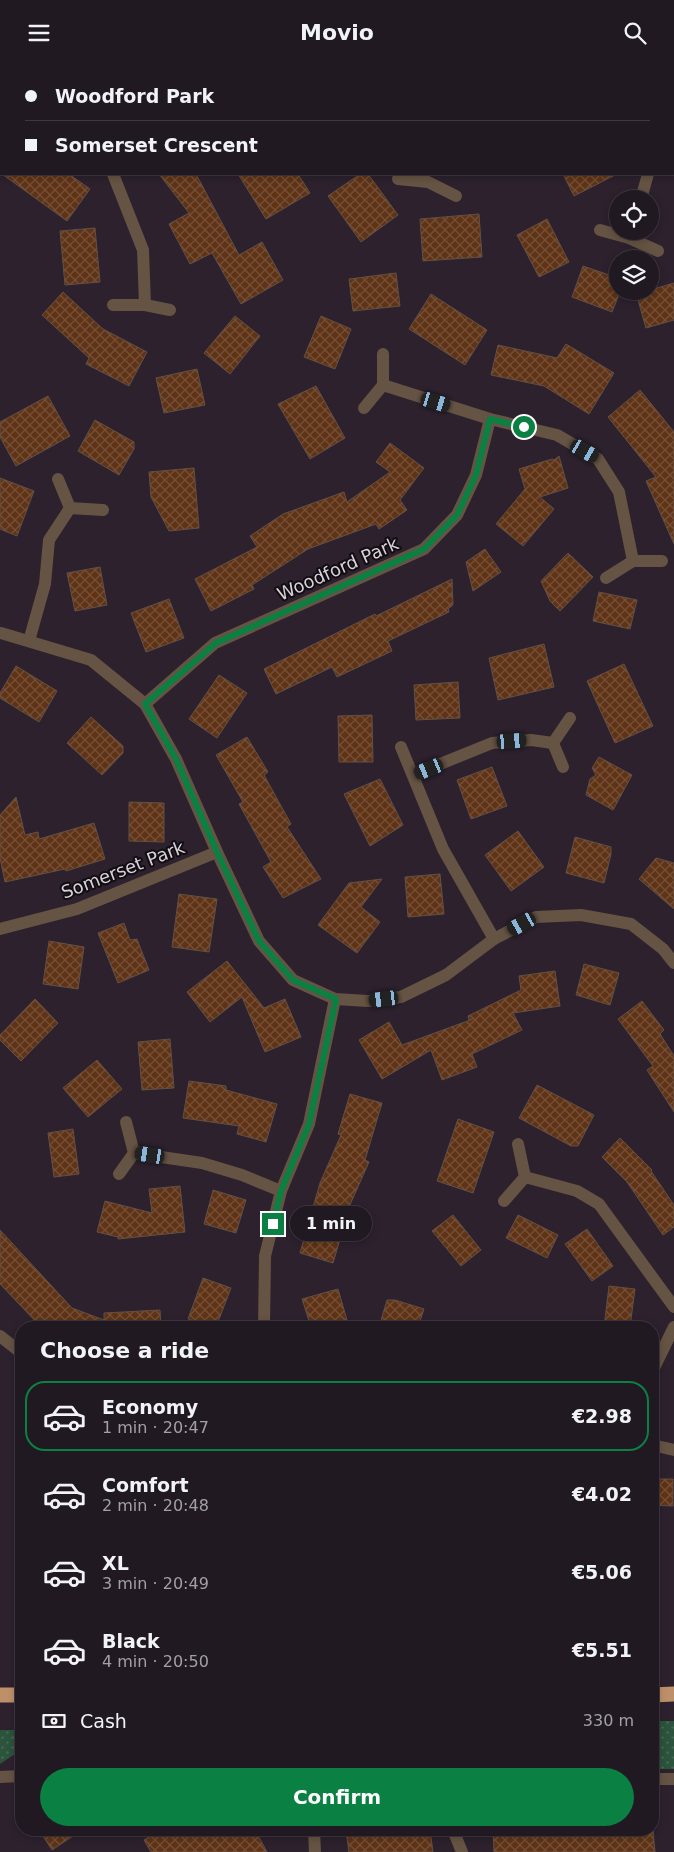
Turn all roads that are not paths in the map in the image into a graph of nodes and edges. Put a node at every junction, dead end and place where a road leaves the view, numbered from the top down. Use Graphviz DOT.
graph roads {
  1 [pos="112,175"];
  2 [pos="648,175"];
  3 [pos="429,178"];
  4 [pos="398,179"];
  5 [pos="644,190"];
  6 [pos="456,196"];
  7 [pos="600,230"];
  8 [pos="609,232"];
  9 [pos="639,240"];
  10 [pos="656,250"];
  11 [pos="113,305"];
  12 [pos="146,305"];
  13 [pos="170,309"];
  14 [pos="383,353"];
  15 [pos="383,385"];
  16 [pos="364,408"];
  17 [pos="490,419"];
  18 [pos="58,479"];
  19 [pos="70,508"];
  20 [pos="103,510"];
  21 [pos="633,561"];
  22 [pos="662,561"];
  23 [pos="606,578"];
  24 [pos="1,633"];
  25 [pos="29,641"];
  26 [pos="145,704"];
  27 [pos="570,718"];
  28 [pos="553,743"];
  29 [pos="401,747"];
  30 [pos="563,767"];
  31 [pos="413,775"];
  32 [pos="217,852"];
  33 [pos="0,929"];
  34 [pos="494,939"];
  35 [pos="674,963"];
  36 [pos="336,999"];
  37 [pos="126,1122"];
  38 [pos="518,1144"];
  39 [pos="134,1153"];
  40 [pos="119,1174"];
  41 [pos="525,1177"];
  42 [pos="281,1191"];
  43 [pos="504,1201"];
  44 [pos="674,1307"];
  45 [pos="264,1321"];
  46 [pos="674,1327"];
  47 [pos="0,1336"];
  48 [pos="15,1347"];
  49 [pos="659,1358"];
  50 [pos="659,1447"];
  51 [pos="674,1450"];
  52 [pos="0,1695"];
  53 [pos="15,1695"];
  54 [pos="659,1695"];
  55 [pos="674,1695"];
  56 [pos="15,1776"];
  57 [pos="0,1777"];
  58 [pos="659,1779"];
  59 [pos="674,1779"];
  60 [pos="314,1836"];
  61 [pos="455,1836"];
  62 [pos="315,1852"];
  63 [pos="462,1852"];
  1 -- 12 [label="street"];
  2 -- 5 [label="street"];
  3 -- 4 [label="street"];
  3 -- 6 [label="street"];
  7 -- 8 [label="street"];
  9 -- 10 [label="street"];
  11 -- 12 [label="street"];
  12 -- 13 [label="street"];
  14 -- 15 [label="street"];
  15 -- 16 [label="street"];
  15 -- 17 [label="street"];
  17 -- 21 [label="street"];
  17 -- 26 [label="street, Woodford Park"];
  18 -- 19 [label="street"];
  19 -- 20 [label="street"];
  19 -- 25 [label="street"];
  21 -- 22 [label="street"];
  21 -- 23 [label="street"];
  24 -- 25 [label="street"];
  25 -- 26 [label="street"];
  26 -- 32 [label="street"];
  27 -- 28 [label="street"];
  28 -- 30 [label="street"];
  28 -- 31 [label="street"];
  29 -- 31 [label="street"];
  31 -- 34 [label="street"];
  32 -- 33 [label="street, Somerset Park"];
  32 -- 36 [label="street"];
  34 -- 35 [label="street"];
  34 -- 36 [label="street"];
  36 -- 42 [label="street"];
  37 -- 39 [label="street"];
  38 -- 41 [label="street"];
  39 -- 40 [label="street"];
  39 -- 42 [label="street"];
  41 -- 43 [label="street"];
  41 -- 44 [label="street"];
  42 -- 45 [label="street"];
  46 -- 49 [label="street"];
  47 -- 48 [label="street"];
  50 -- 51 [label="street"];
  52 -- 53 [label="highway"];
  54 -- 55 [label="highway"];
  56 -- 57 [label="street"];
  58 -- 59 [label="street"];
  60 -- 62 [label="street"];
  61 -- 63 [label="street"];
}
